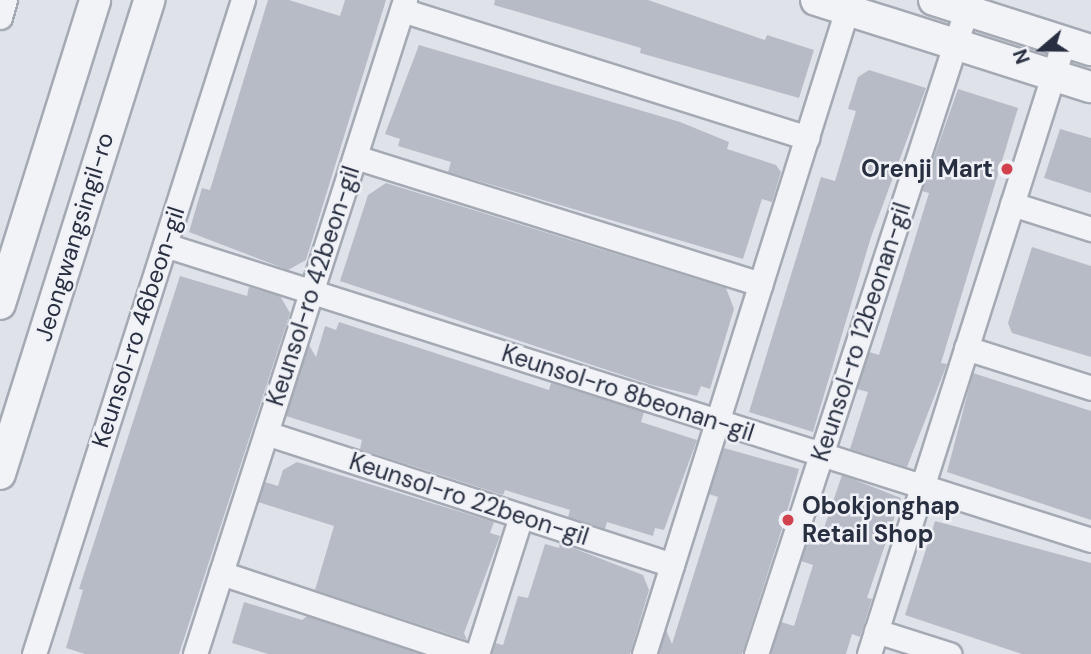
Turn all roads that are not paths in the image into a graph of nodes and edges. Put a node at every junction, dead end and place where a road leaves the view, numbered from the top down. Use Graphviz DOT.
graph roads {
  1 [pos="5,0"];
  2 [pos="95,0"];
  3 [pos="149,0"];
  4 [pos="243,0"];
  5 [pos="816,0"];
  6 [pos="934,0"];
  7 [pos="403,5"];
  8 [pos="849,5"];
  9 [pos="966,11"];
  10 [pos="0,17"];
  11 [pos="955,44"];
  12 [pos="1077,46"];
  13 [pos="1053,75"];
  14 [pos="1091,88"];
  15 [pos="807,138"];
  16 [pos="355,157"];
  17 [pos="1012,204"];
  18 [pos="1091,229"];
  19 [pos="165,245"];
  20 [pos="761,284"];
  21 [pos="312,292"];
  22 [pos="0,304"];
  23 [pos="966,348"];
  24 [pos="1091,388"];
  25 [pos="718,421"];
  26 [pos="266,433"];
  27 [pos="822,454"];
  28 [pos="0,474"];
  29 [pos="922,486"];
  30 [pos="521,516"];
  31 [pos="1091,540"];
  32 [pos="672,565"];
  33 [pos="221,573"];
  34 [pos="876,631"];
  35 [pos="34,654"];
  36 [pos="195,654"];
  37 [pos="464,654"];
  38 [pos="477,654"];
  39 [pos="644,654"];
  40 [pos="756,654"];
  41 [pos="869,654"];
  42 [pos="949,654"];
  1 -- 10 [label="street"];
  2 -- 22 [label="street, Jeongwangsingil-ro"];
  3 -- 28 [label="street, Jeongwangsingil-ro"];
  4 -- 19 [label="street, Keunsol-ro 46beon-gil"];
  5 -- 8 [label="street"];
  6 -- 9 [label="street"];
  7 -- 15 [label="street"];
  7 -- 16 [label="street, Keunsol-ro 42beon-gil"];
  8 -- 11 [label="street"];
  8 -- 15 [label="street"];
  9 -- 11 [label="street, Keunsol-ro 12beonan-gil"];
  9 -- 12 [label="street"];
  11 -- 13 [label="street"];
  11 -- 27 [label="street, Keunsol-ro 12beonan-gil"];
  12 -- 13 [label="street"];
  13 -- 14 [label="street"];
  13 -- 17 [label="street"];
  15 -- 20 [label="street"];
  16 -- 20 [label="street"];
  16 -- 21 [label="street, Keunsol-ro 42beon-gil"];
  17 -- 18 [label="street"];
  17 -- 23 [label="street"];
  19 -- 21 [label="street, Keunsol-ro 8beonan-gil"];
  19 -- 35 [label="street, Keunsol-ro 46beon-gil"];
  20 -- 25 [label="street"];
  21 -- 25 [label="street, Keunsol-ro 8beonan-gil"];
  21 -- 26 [label="street, Keunsol-ro 42beon-gil"];
  23 -- 24 [label="street"];
  23 -- 29 [label="street"];
  25 -- 27 [label="street, Keunsol-ro 8beonan-gil"];
  25 -- 32 [label="street"];
  26 -- 30 [label="street, Keunsol-ro 22beon-gil"];
  26 -- 33 [label="street, Keunsol-ro 42beon-gil"];
  27 -- 29 [label="street, Keunsol-ro 8beonan-gil"];
  27 -- 40 [label="street, Keunsol-ro 12beonan-gil"];
  29 -- 31 [label="street, Keunsol-ro 8beonan-gil"];
  29 -- 34 [label="street"];
  30 -- 32 [label="street, Keunsol-ro 22beon-gil"];
  30 -- 38 [label="street"];
  32 -- 39 [label="street"];
  33 -- 36 [label="street, Keunsol-ro 42beon-gil"];
  33 -- 37 [label="street"];
  34 -- 41 [label="street"];
  34 -- 42 [label="street"];
}
